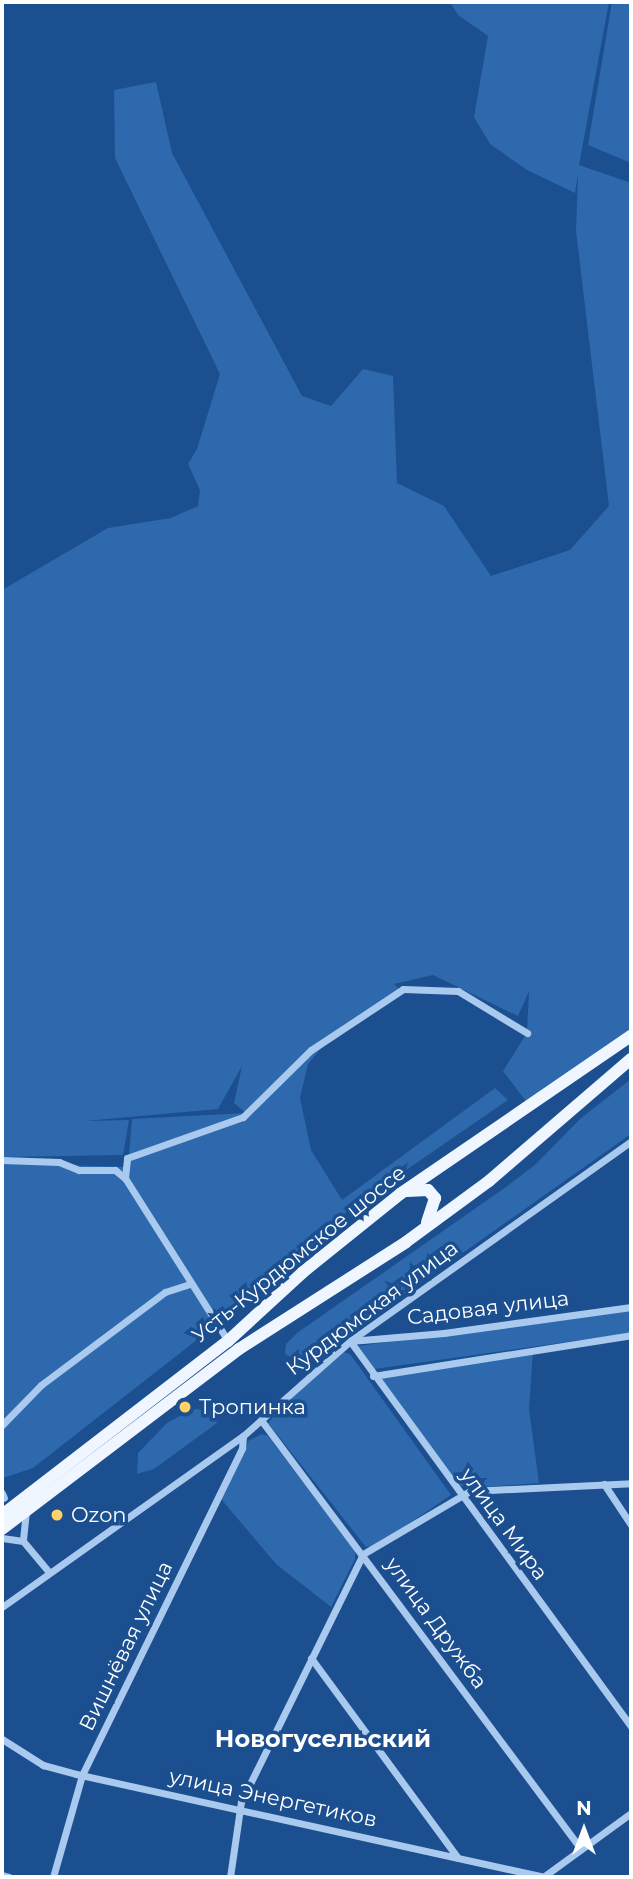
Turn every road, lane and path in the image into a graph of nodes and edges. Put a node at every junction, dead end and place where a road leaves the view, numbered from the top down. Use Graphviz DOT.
graph roads {
  1 [pos="527,1033"];
  2 [pos="631,1037"];
  3 [pos="631,1059"];
  4 [pos="631,1141"];
  5 [pos="2,1160"];
  6 [pos="446,1160"];
  7 [pos="125,1178"];
  8 [pos="400,1194"];
  9 [pos="465,1197"];
  10 [pos="426,1227"];
  11 [pos="190,1284"];
  12 [pos="631,1307"];
  13 [pos="631,1335"];
  14 [pos="228,1341"];
  15 [pos="350,1341"];
  16 [pos="373,1376"];
  17 [pos="261,1420"];
  18 [pos="2,1425"];
  19 [pos="243,1436"];
  20 [pos="631,1483"];
  21 [pos="604,1485"];
  22 [pos="460,1495"];
  23 [pos="27,1510"];
  24 [pos="2,1515"];
  25 [pos="631,1525"];
  26 [pos="2,1529"];
  27 [pos="2,1538"];
  28 [pos="23,1541"];
  29 [pos="363,1554"];
  30 [pos="48,1572"];
  31 [pos="2,1606"];
  32 [pos="311,1658"];
  33 [pos="631,1727"];
  34 [pos="2,1739"];
  35 [pos="82,1775"];
  36 [pos="239,1810"];
  37 [pos="631,1813"];
  38 [pos="581,1849"];
  39 [pos="458,1858"];
  40 [pos="2,1875"];
  41 [pos="9,1877"];
  42 [pos="53,1877"];
  43 [pos="230,1877"];
  44 [pos="544,1877"];
  1 -- 7 [label="street"];
  2 -- 6 [label="main road, Усть-Курдюмское шоссе"];
  3 -- 9 [label="main road, Усть-Курдюмское шоссе"];
  4 -- 15 [label="street, Курдюмская улица"];
  5 -- 7 [label="street"];
  6 -- 8 [label="main road, Усть-Курдюмское шоссе"];
  6 -- 9 [label="main road"];
  7 -- 11 [label="street"];
  8 -- 10 [label="main road"];
  8 -- 14 [label="main road, Усть-Курдюмское шоссе"];
  9 -- 10 [label="main road, Усть-Курдюмское шоссе"];
  10 -- 23 [label="main road, Усть-Курдюмское шоссе"];
  11 -- 14 [label="street"];
  11 -- 18 [label="street"];
  12 -- 15 [label="street, Садовая улица"];
  13 -- 16 [label="street"];
  14 -- 24 [label="main road, Усть-Курдюмское шоссе"];
  15 -- 16 [label="street, улица Мира"];
  15 -- 17 [label="street, Курдюмская улица"];
  16 -- 22 [label="street, улица Мира"];
  17 -- 19 [label="street, Курдюмская улица"];
  17 -- 29 [label="street, улица Дружба"];
  19 -- 30 [label="street, Курдюмская улица"];
  19 -- 35 [label="street, Вишнёвая улица"];
  20 -- 21 [label="street"];
  21 -- 22 [label="street"];
  21 -- 25 [label="street"];
  22 -- 29 [label="street"];
  22 -- 33 [label="street, улица Мира"];
  23 -- 26 [label="main road, Усть-Курдюмское шоссе"];
  23 -- 28 [label="street"];
  27 -- 28 [label="street"];
  28 -- 30 [label="street"];
  29 -- 32 [label="street"];
  29 -- 38 [label="street, улица Дружба"];
  30 -- 31 [label="street, Курдюмская улица"];
  32 -- 36 [label="street"];
  32 -- 39 [label="street"];
  34 -- 35 [label="street, улица Энергетиков"];
  35 -- 36 [label="street, улица Энергетиков"];
  35 -- 42 [label="street, Вишнёвая улица"];
  36 -- 39 [label="street, улица Энергетиков"];
  36 -- 43 [label="street"];
  37 -- 38 [label="street"];
  38 -- 44 [label="street"];
  39 -- 44 [label="street, улица Энергетиков"];
  40 -- 41 [label="street"];
}
